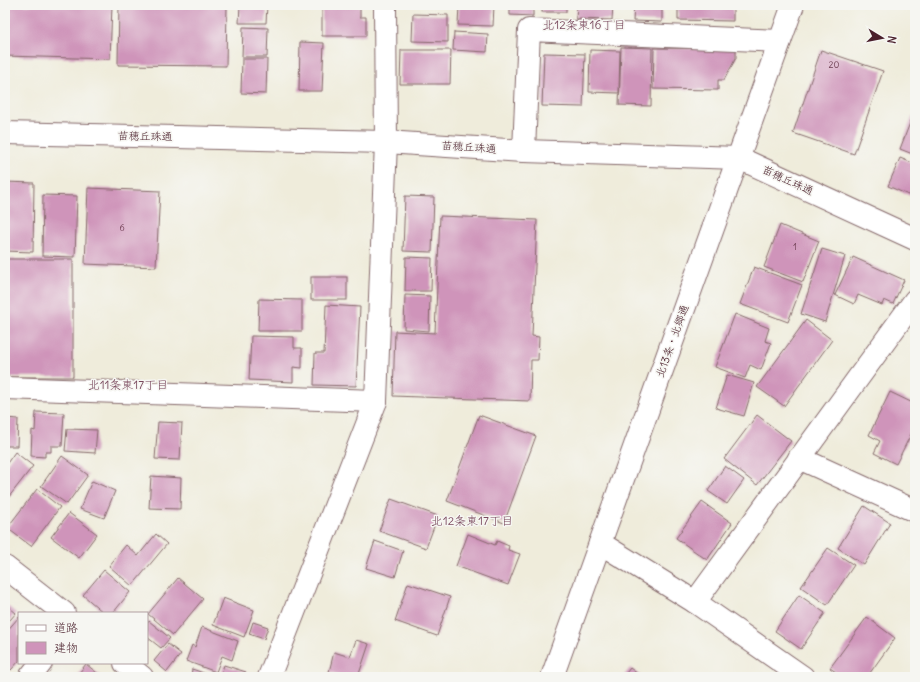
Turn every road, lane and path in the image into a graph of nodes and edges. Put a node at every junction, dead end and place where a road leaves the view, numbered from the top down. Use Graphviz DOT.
graph roads {
  1 [pos="384,5"];
  2 [pos="793,5"];
  3 [pos="780,41"];
  4 [pos="5,133"];
  5 [pos="386,142"];
  6 [pos="524,150"];
  7 [pos="739,158"];
  8 [pos="915,239"];
  9 [pos="915,300"];
  10 [pos="5,388"];
  11 [pos="376,401"];
  12 [pos="799,458"];
  13 [pos="915,511"];
  14 [pos="600,543"];
  15 [pos="5,567"];
  16 [pos="695,602"];
  17 [pos="63,612"];
  18 [pos="40,664"];
  19 [pos="126,664"];
  20 [pos="30,677"];
  21 [pos="142,677"];
  22 [pos="269,677"];
  23 [pos="552,677"];
  24 [pos="803,677"];
  1 -- 5 [label="street"];
  2 -- 3 [label="street, 北13条・北郷通"];
  3 -- 6 [label="street"];
  3 -- 7 [label="street, 北13条・北郷通"];
  4 -- 5 [label="street, 苗穂丘珠通"];
  5 -- 6 [label="street, 苗穂丘珠通"];
  5 -- 11 [label="street"];
  6 -- 7 [label="street, 苗穂丘珠通"];
  7 -- 8 [label="street, 苗穂丘珠通"];
  7 -- 14 [label="street, 北13条・北郷通"];
  9 -- 12 [label="street"];
  10 -- 11 [label="street"];
  11 -- 22 [label="street"];
  12 -- 13 [label="street"];
  12 -- 16 [label="street"];
  14 -- 16 [label="street"];
  14 -- 23 [label="street, 北13条・北郷通"];
  15 -- 17 [label="street"];
  16 -- 24 [label="street"];
  18 -- 20 [label="street"];
  19 -- 21 [label="street"];
}
